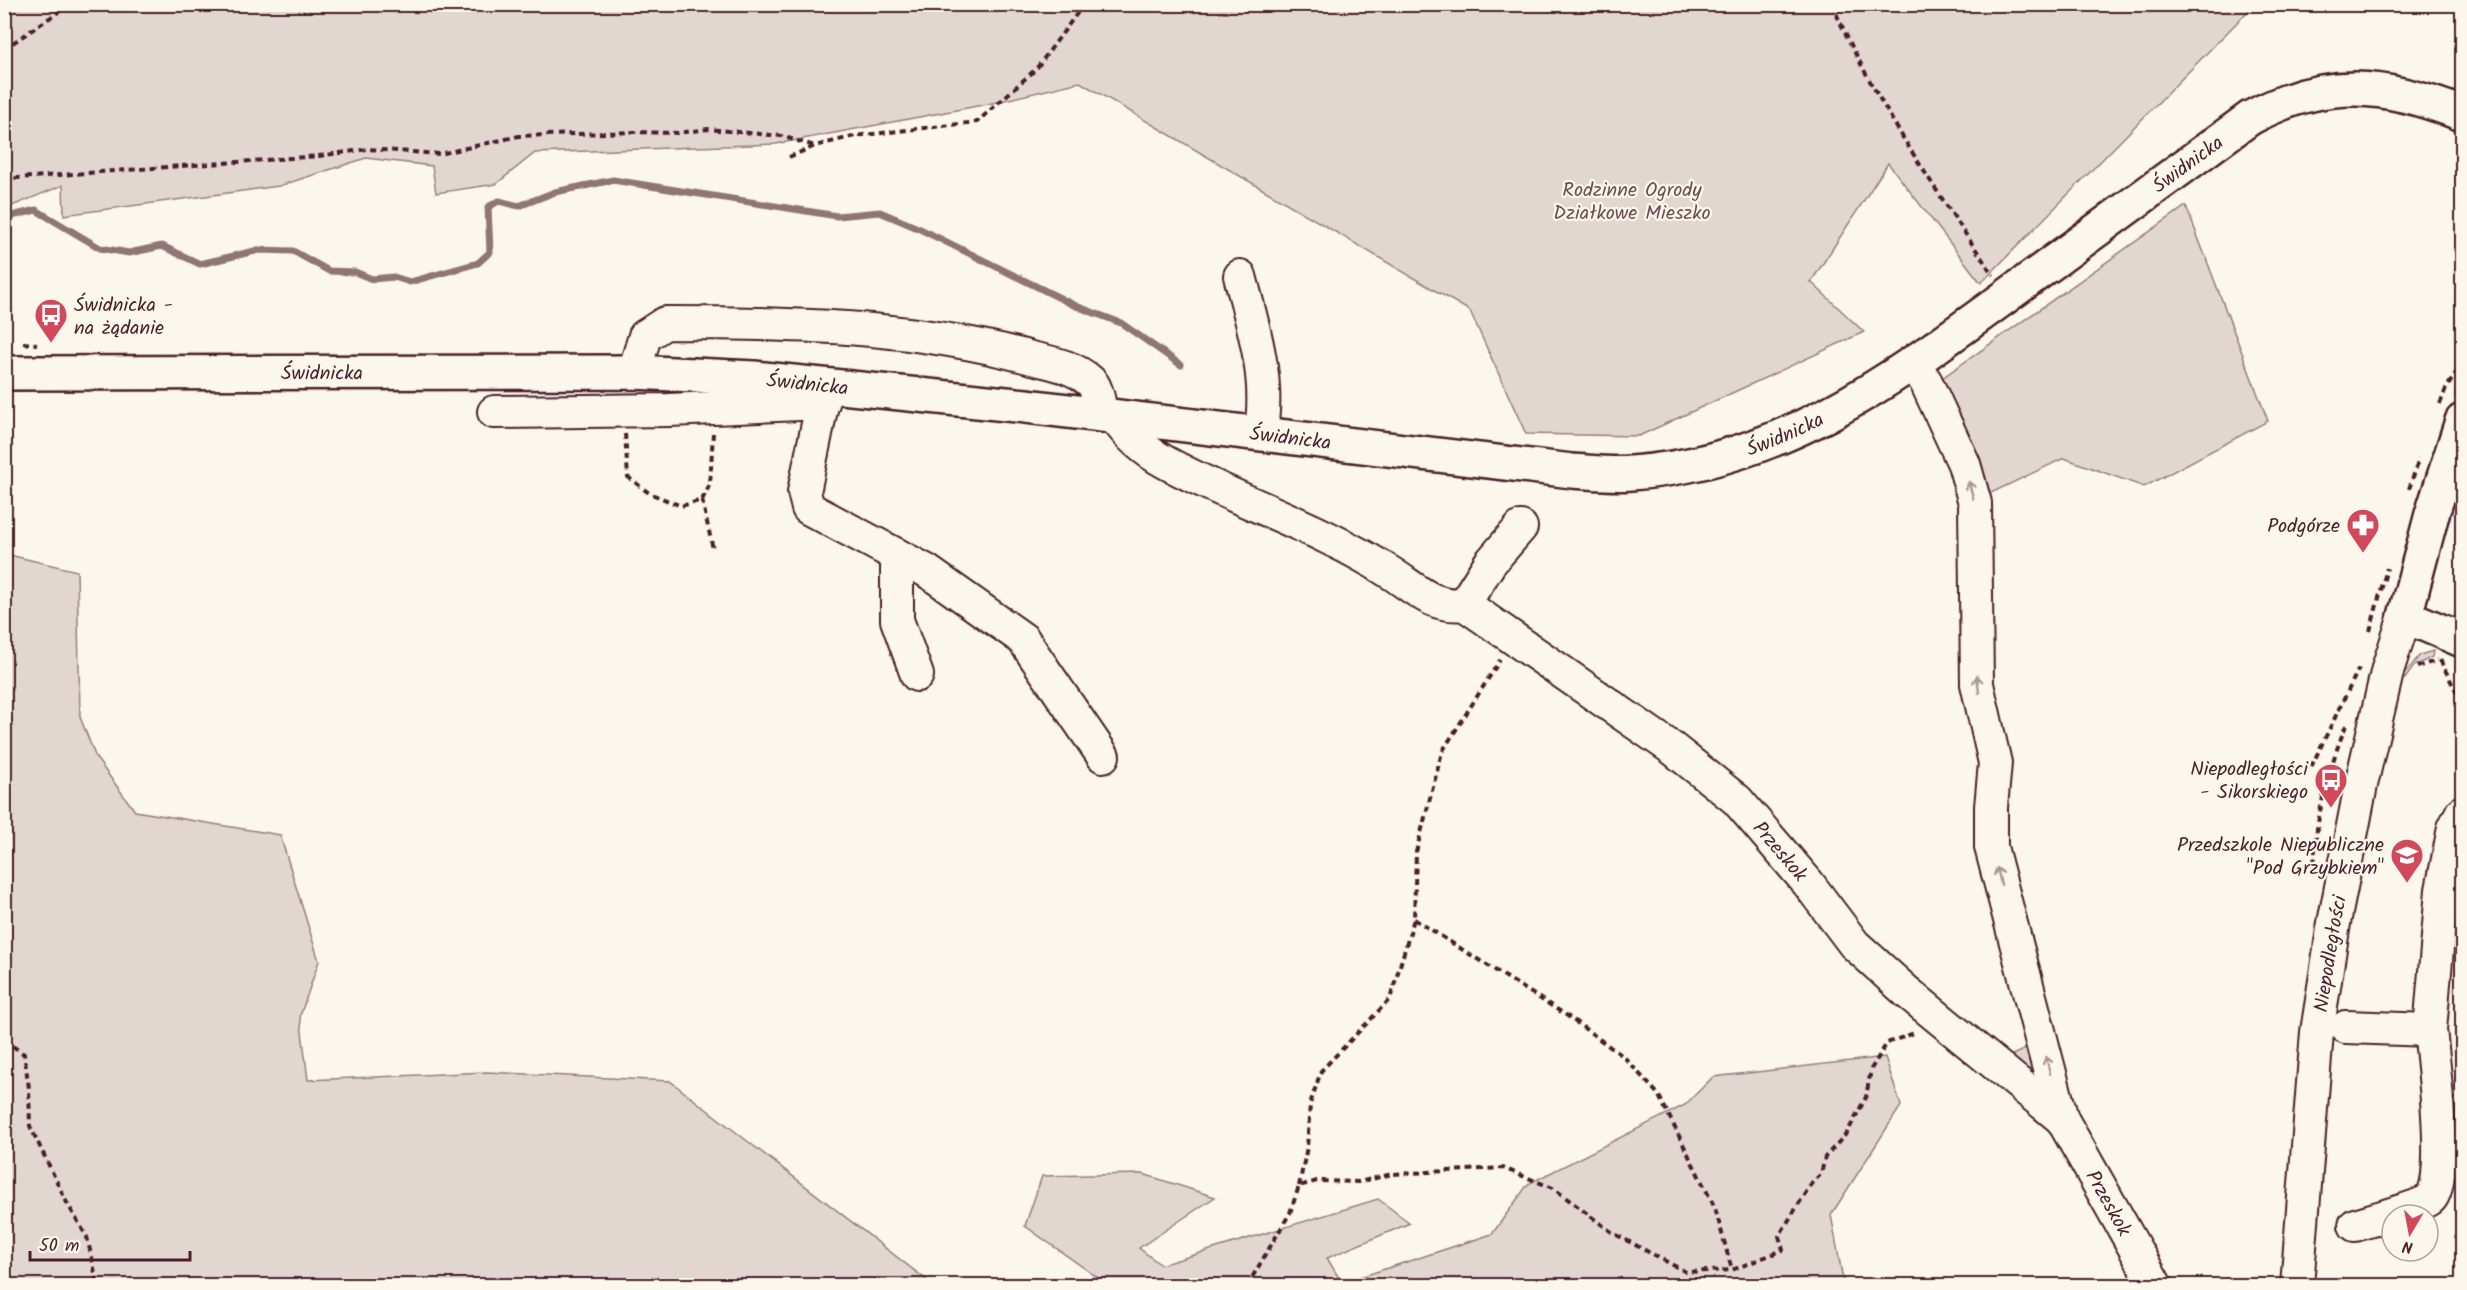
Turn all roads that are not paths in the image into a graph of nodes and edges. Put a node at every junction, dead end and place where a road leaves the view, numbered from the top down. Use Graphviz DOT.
graph roads {
  1 [pos="2463,114"];
  2 [pos="1240,276"];
  3 [pos="1914,364"];
  4 [pos="634,372"];
  5 [pos="4,374"];
  6 [pos="824,394"];
  7 [pos="494,412"];
  8 [pos="1108,416"];
  9 [pos="2463,421"];
  10 [pos="1260,434"];
  11 [pos="1521,527"];
  12 [pos="897,555"];
  13 [pos="1469,607"];
  14 [pos="2405,616"];
  15 [pos="2451,650"];
  16 [pos="917,675"];
  17 [pos="1103,756"];
  18 [pos="2463,812"];
  19 [pos="2346,1027"];
  20 [pos="2430,1030"];
  21 [pos="2062,1119"];
  22 [pos="2355,1225"];
  23 [pos="2156,1286"];
  24 [pos="2297,1286"];
  1 -- 3 [label="main road, Świdnicka"];
  2 -- 10 [label="street"];
  3 -- 10 [label="main road, Świdnicka"];
  21 -- 3 [label="street, Przeskok, one-way"];
  4 -- 5 [label="main road, Świdnicka"];
  4 -- 6 [label="main road, Świdnicka"];
  4 -- 8 [label="street"];
  6 -- 7 [label="street"];
  6 -- 8 [label="main road, Świdnicka"];
  6 -- 12 [label="street"];
  8 -- 10 [label="main road, Świdnicka"];
  8 -- 13 [label="street"];
  9 -- 14 [label="main road, Niepodległości"];
  11 -- 13 [label="street"];
  12 -- 16 [label="street"];
  12 -- 17 [label="street"];
  13 -- 21 [label="street, Przeskok"];
  14 -- 15 [label="main road"];
  14 -- 24 [label="street, Niepodległości"];
  18 -- 20 [label="street"];
  19 -- 20 [label="street"];
  20 -- 22 [label="street"];
  21 -- 23 [label="street, Przeskok"];
}
